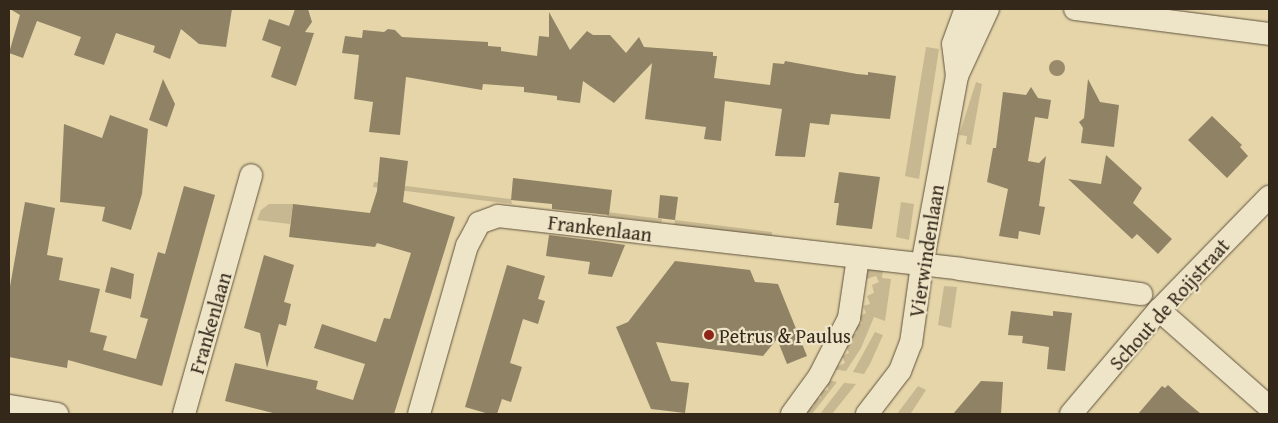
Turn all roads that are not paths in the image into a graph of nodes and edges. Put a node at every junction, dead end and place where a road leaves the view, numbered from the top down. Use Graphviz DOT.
graph roads {
  1 [pos="966,9"];
  2 [pos="988,9"];
  3 [pos="1075,9"];
  4 [pos="1269,34"];
  5 [pos="957,76"];
  6 [pos="252,174"];
  7 [pos="1269,197"];
  8 [pos="858,258"];
  9 [pos="922,265"];
  10 [pos="1141,294"];
  11 [pos="1159,310"];
  12 [pos="9,406"];
  13 [pos="1269,407"];
  14 [pos="58,414"];
  15 [pos="184,414"];
  16 [pos="419,414"];
  17 [pos="792,414"];
  18 [pos="867,414"];
  19 [pos="1072,414"];
  1 -- 5 [label="street, Vierwindenlaan"];
  2 -- 5 [label="street, Vierwindenlaan"];
  3 -- 4 [label="street"];
  5 -- 9 [label="street, Vierwindenlaan"];
  6 -- 15 [label="street, Frankenlaan"];
  7 -- 11 [label="street, Schout de Roijstraat"];
  8 -- 9 [label="street, Frankenlaan"];
  8 -- 16 [label="street, Frankenlaan"];
  8 -- 17 [label="street"];
  9 -- 10 [label="street, Frankenlaan"];
  9 -- 18 [label="street, Vierwindenlaan"];
  11 -- 13 [label="street"];
  11 -- 19 [label="street, Schout de Roijstraat"];
  12 -- 14 [label="street"];
}
